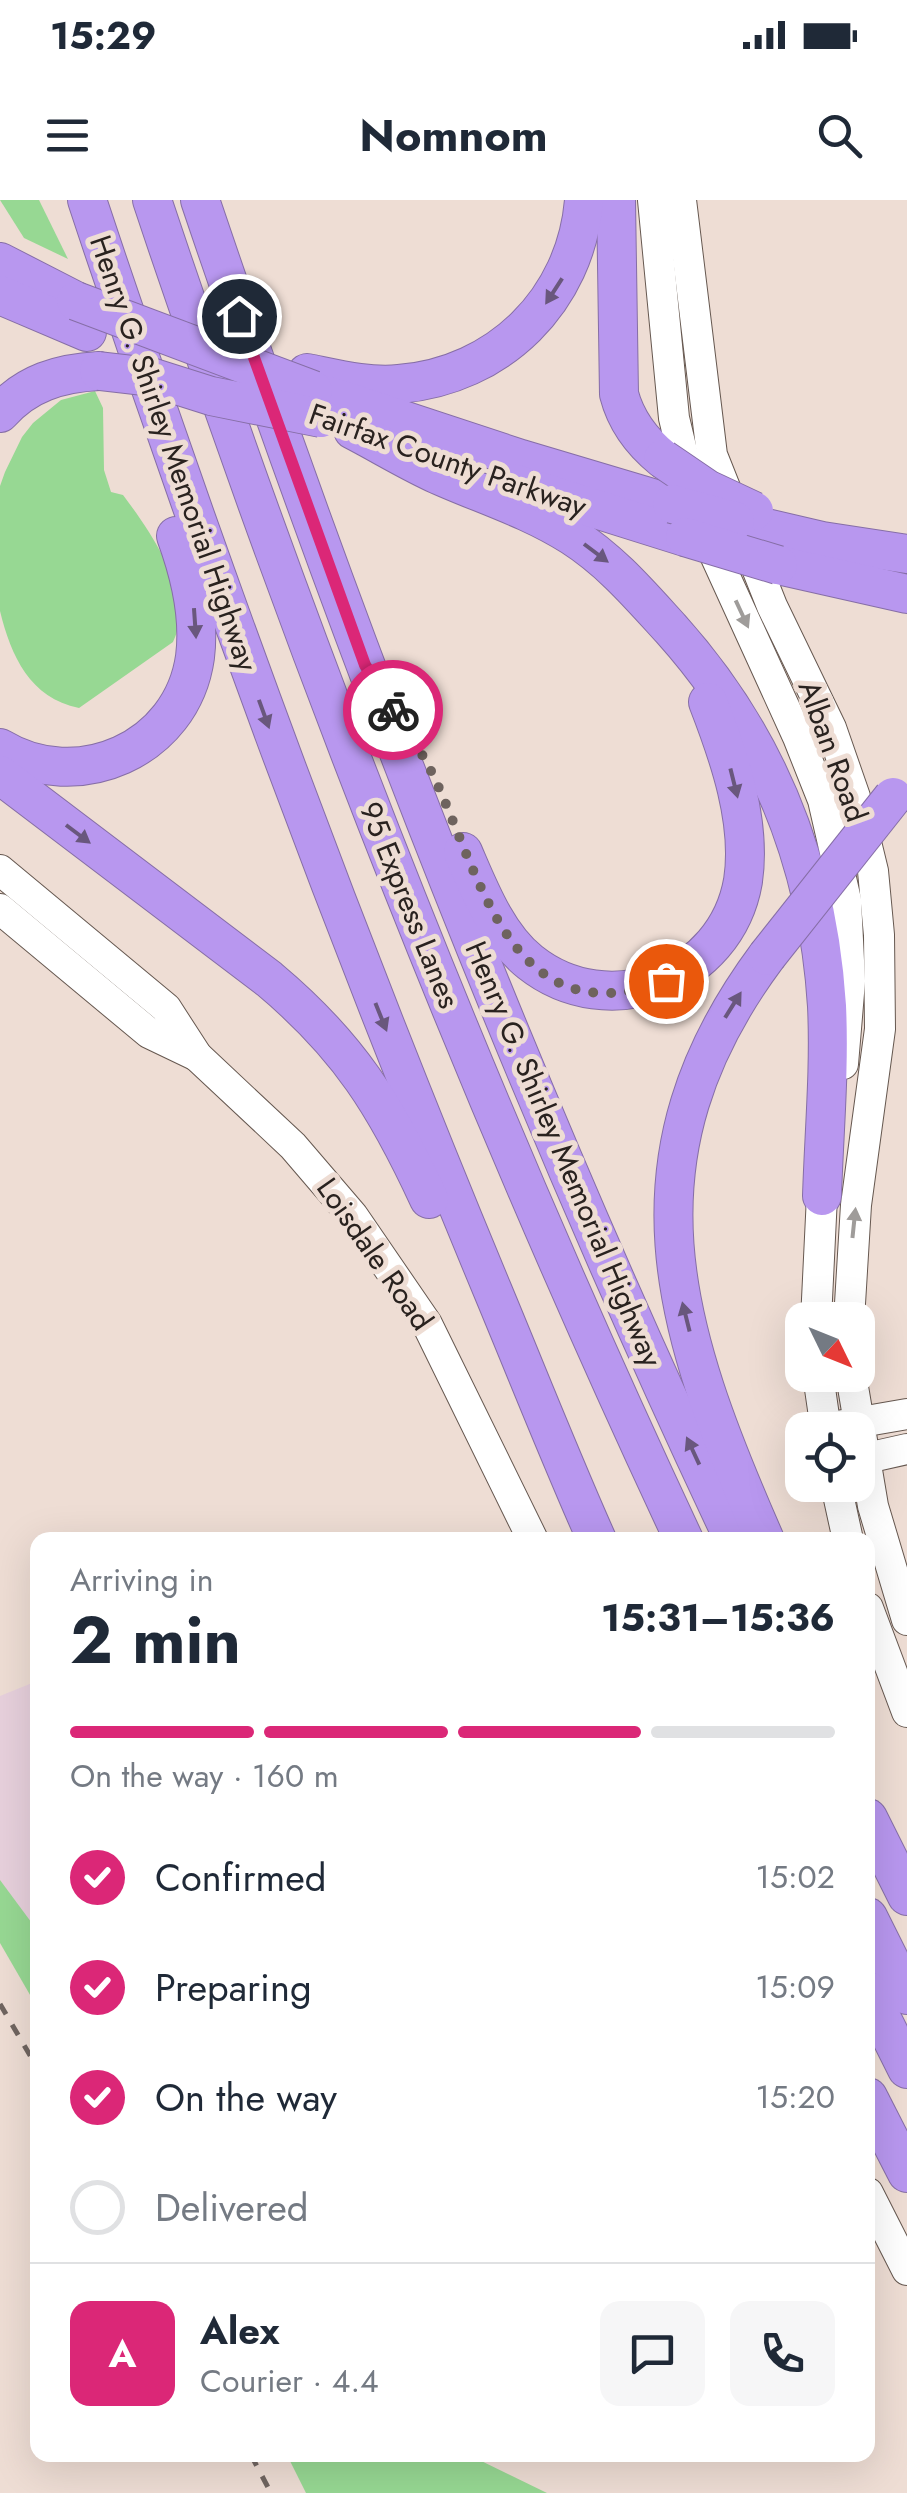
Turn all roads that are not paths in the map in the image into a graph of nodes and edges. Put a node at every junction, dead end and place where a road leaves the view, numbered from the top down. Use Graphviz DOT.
graph roads {
  1 [pos="87,200"];
  2 [pos="152,200"];
  3 [pos="200,200"];
  4 [pos="228,200"];
  5 [pos="584,200"];
  6 [pos="616,200"];
  7 [pos="653,200"];
  8 [pos="681,200"];
  9 [pos="0,262"];
  10 [pos="0,295"];
  11 [pos="82,316"];
  12 [pos="265,390"];
  13 [pos="150,391"];
  14 [pos="324,403"];
  15 [pos="0,413"];
  16 [pos="686,522"];
  17 [pos="753,525"];
  18 [pos="898,552"];
  19 [pos="907,594"];
  20 [pos="670,629"];
  21 [pos="365,665"];
  22 [pos="0,748"];
  23 [pos="0,775"];
  24 [pos="901,797"];
  25 [pos="0,870"];
  26 [pos="0,909"];
  27 [pos="197,1056"];
  28 [pos="822,1196"];
  29 [pos="817,1302"];
  30 [pos="849,1302"];
  31 [pos="512,1338"];
  32 [pos="907,1414"];
  33 [pos="875,1420"];
  34 [pos="630,1426"];
  35 [pos="907,1449"];
  36 [pos="875,1456"];
  37 [pos="840,1502"];
  38 [pos="872,1502"];
  39 [pos="529,1532"];
  40 [pos="593,1532"];
  41 [pos="669,1532"];
  42 [pos="680,1532"];
  43 [pos="730,1532"];
  44 [pos="762,1532"];
  45 [pos="846,1532"];
  46 [pos="907,1620"];
  47 [pos="875,1627"];
  48 [pos="907,1712"];
  49 [pos="875,1828"];
  50 [pos="907,1896"];
  51 [pos="875,1930"];
  52 [pos="907,1995"];
  53 [pos="875,2005"];
  54 [pos="907,2068"];
  55 [pos="875,2110"];
  56 [pos="907,2173"];
  57 [pos="875,2207"];
  58 [pos="907,2270"];
  1 -- 13 [label="highway, Henry G. Shirley Memorial Highway"];
  2 -- 34 [label="highway, 95 Express Lanes"];
  3 -- 12 [label="highway, Henry G. Shirley Memorial Highway"];
  4 -- 12 [label="highway"];
  5 -- 14 [label="highway, one-way"];
  6 -- 17 [label="highway, bridge"];
  7 -- 16 [label="main road, Alban Road"];
  8 -- 17 [label="main road, Alban Road"];
  9 -- 11 [label="highway, Fairfax County Parkway"];
  10 -- 11 [label="highway, Fairfax County Parkway"];
  11 -- 14 [label="highway, Fairfax County Parkway, bridge"];
  11 -- 14 [label="highway, Fairfax County Parkway, bridge"];
  12 -- 21 [label="highway, Henry G. Shirley Memorial Highway"];
  13 -- 22 [label="highway, one-way"];
  13 -- 31 [label="highway, Henry G. Shirley Memorial Highway, one-way"];
  14 -- 15 [label="highway, bridge"];
  14 -- 16 [label="highway, Fairfax County Parkway"];
  14 -- 16 [label="highway, Fairfax County Parkway"];
  14 -- 20 [label="highway, one-way"];
  16 -- 17 [label="highway, Fairfax County Parkway, bridge"];
  16 -- 19 [label="highway, Fairfax County Parkway, bridge"];
  16 -- 28 [label="main road, Alban Road, one-way"];
  17 -- 18 [label="highway, Fairfax County Parkway"];
  30 -- 17 [label="main road, Alban Road, one-way"];
  20 -- 21 [label="highway, one-way"];
  20 -- 28 [label="highway"];
  43 -- 21 [label="highway, Henry G. Shirley Memorial Highway, one-way"];
  23 -- 31 [label="highway, one-way"];
  44 -- 24 [label="highway, one-way, bridge"];
  25 -- 27 [label="main road, Loisdale Road"];
  26 -- 27 [label="main road, Loisdale Road"];
  27 -- 39 [label="main road, Loisdale Road"];
  28 -- 29 [label="main road, Alban Road"];
  31 -- 40 [label="highway, Henry G. Shirley Memorial Highway"];
  32 -- 33 [label="main road"];
  34 -- 41 [label="highway"];
  34 -- 42 [label="highway, 95 Express Lanes"];
  35 -- 36 [label="main road"];
  37 -- 45 [label="main road"];
  38 -- 46 [label="main road"];
  47 -- 48 [label="main road"];
  49 -- 50 [label="highway"];
  51 -- 52 [label="highway"];
  53 -- 54 [label="highway"];
  55 -- 56 [label="highway"];
  57 -- 58 [label="main road"];
}
